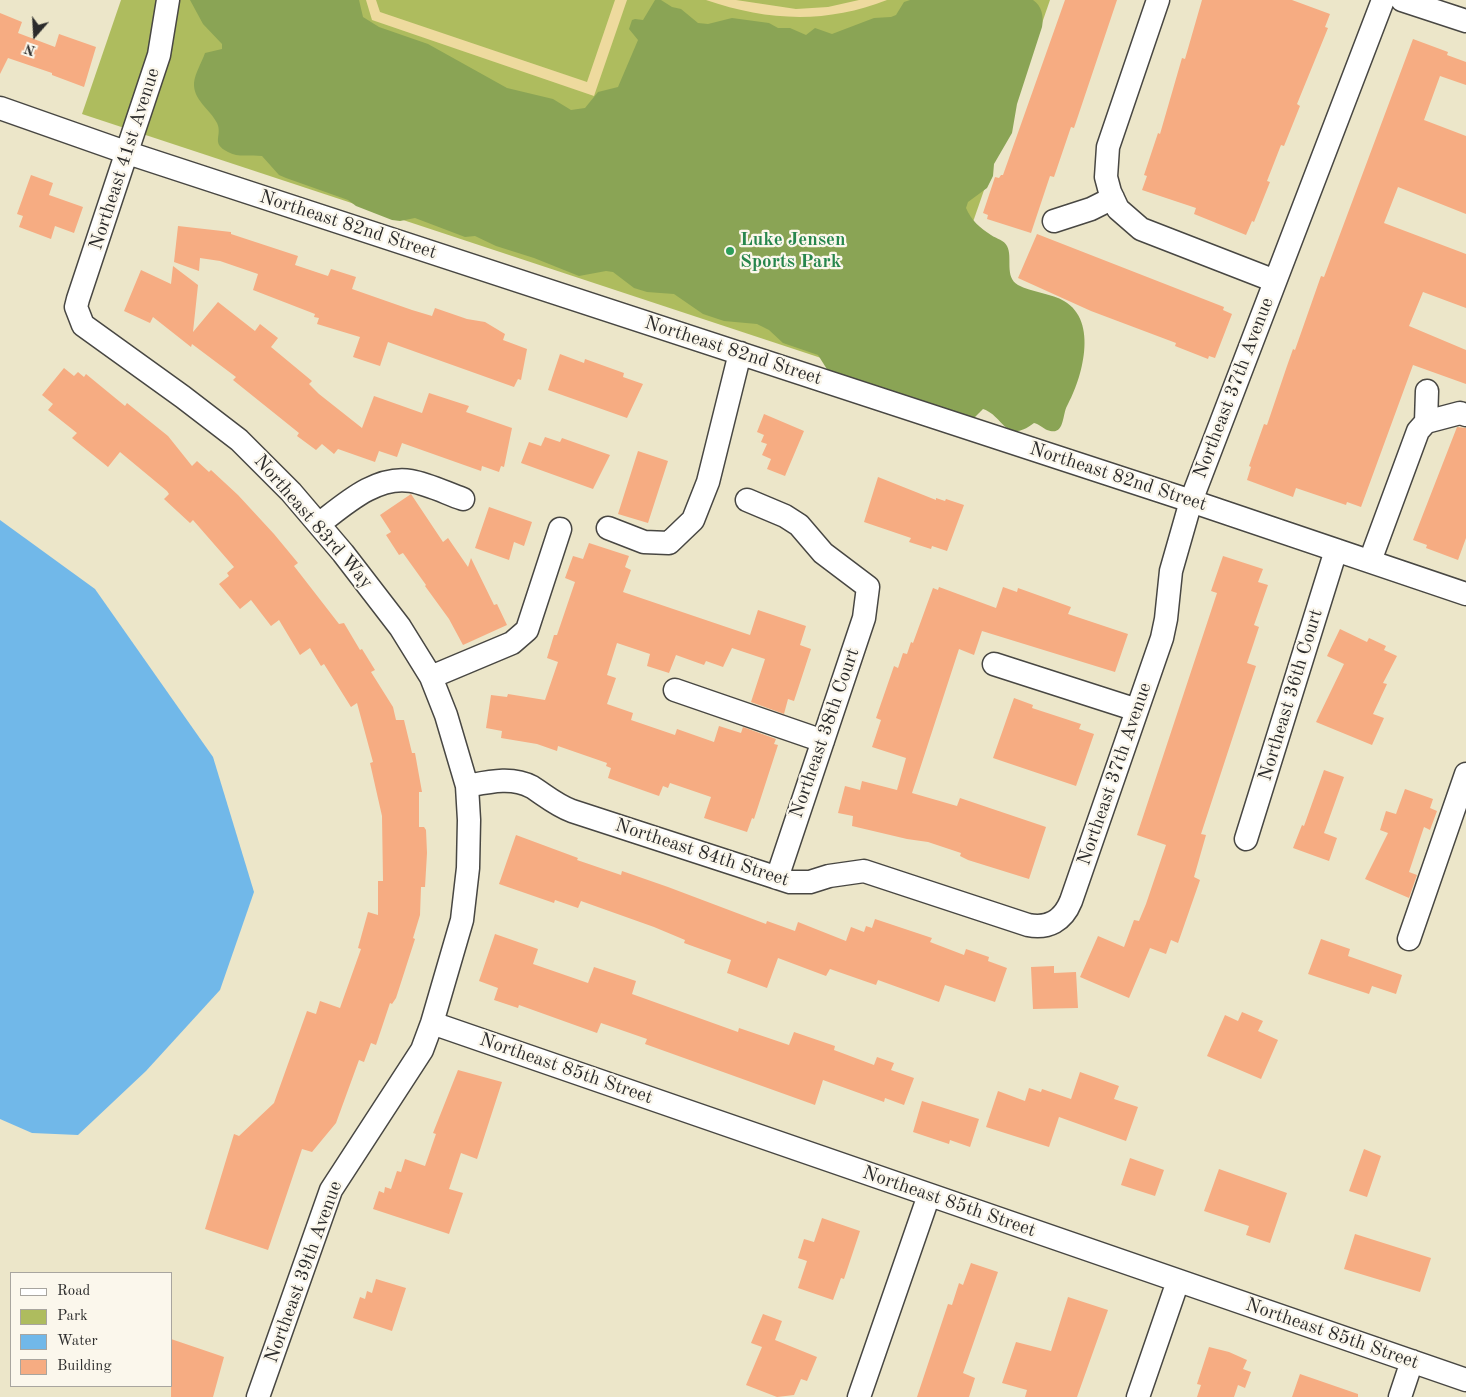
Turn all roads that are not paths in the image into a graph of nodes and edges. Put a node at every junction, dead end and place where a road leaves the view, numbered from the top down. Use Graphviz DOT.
graph roads {
  1 [pos="168,0"];
  2 [pos="1158,0"];
  3 [pos="1382,0"];
  4 [pos="1402,0"];
  5 [pos="1466,21"];
  6 [pos="0,108"];
  7 [pos="128,153"];
  8 [pos="1111,195"];
  9 [pos="1054,221"];
  10 [pos="1275,281"];
  11 [pos="78,316"];
  12 [pos="740,353"];
  13 [pos="1427,391"];
  14 [pos="1466,416"];
  15 [pos="1426,422"];
  16 [pos="462,499"];
  17 [pos="748,500"];
  18 [pos="1191,501"];
  19 [pos="319,524"];
  20 [pos="608,528"];
  21 [pos="560,529"];
  22 [pos="1336,550"];
  23 [pos="1370,561"];
  24 [pos="1466,594"];
  25 [pos="994,664"];
  26 [pos="431,677"];
  27 [pos="675,690"];
  28 [pos="1137,710"];
  29 [pos="823,741"];
  30 [pos="1466,774"];
  31 [pos="467,786"];
  32 [pos="1246,839"];
  33 [pos="777,878"];
  34 [pos="1056,922"];
  35 [pos="1409,938"];
  36 [pos="432,1023"];
  37 [pos="929,1194"];
  38 [pos="1178,1281"];
  39 [pos="1412,1361"];
  40 [pos="1466,1380"];
  41 [pos="258,1397"];
  42 [pos="859,1397"];
  43 [pos="1138,1397"];
  44 [pos="1400,1397"];
  1 -- 7 [label="street, Northeast 41st Avenue"];
  2 -- 8 [label="street"];
  3 -- 10 [label="street, Northeast 37th Avenue"];
  4 -- 5 [label="street"];
  6 -- 7 [label="street, Northeast 82nd Street"];
  7 -- 11 [label="street, Northeast 41st Avenue"];
  7 -- 12 [label="street, Northeast 82nd Street"];
  8 -- 9 [label="street"];
  8 -- 10 [label="street"];
  10 -- 18 [label="street, Northeast 37th Avenue"];
  11 -- 19 [label="street, Northeast 83rd Way"];
  12 -- 18 [label="street, Northeast 82nd Street"];
  12 -- 20 [label="street"];
  13 -- 15 [label="street"];
  14 -- 15 [label="street"];
  15 -- 23 [label="street"];
  16 -- 19 [label="street"];
  17 -- 29 [label="street, Northeast 38th Court"];
  18 -- 22 [label="street, Northeast 82nd Street"];
  18 -- 28 [label="street, Northeast 37th Avenue"];
  19 -- 26 [label="street, Northeast 83rd Way"];
  21 -- 26 [label="street"];
  22 -- 23 [label="street, Northeast 82nd Street"];
  22 -- 32 [label="street, Northeast 36th Court"];
  23 -- 24 [label="street, Northeast 82nd Street"];
  25 -- 28 [label="street"];
  26 -- 31 [label="street, Northeast 83rd Way"];
  27 -- 29 [label="street"];
  28 -- 34 [label="street, Northeast 37th Avenue"];
  29 -- 33 [label="street, Northeast 38th Court"];
  30 -- 35 [label="street"];
  31 -- 33 [label="street, Northeast 84th Street"];
  31 -- 36 [label="street, Northeast 39th Avenue"];
  33 -- 34 [label="street, Northeast 84th Street"];
  36 -- 37 [label="street, Northeast 85th Street"];
  36 -- 41 [label="street, Northeast 39th Avenue"];
  37 -- 38 [label="street, Northeast 85th Street"];
  37 -- 42 [label="street"];
  38 -- 39 [label="street, Northeast 85th Street"];
  38 -- 43 [label="street"];
  39 -- 40 [label="street, Northeast 85th Street"];
  39 -- 44 [label="street"];
}
